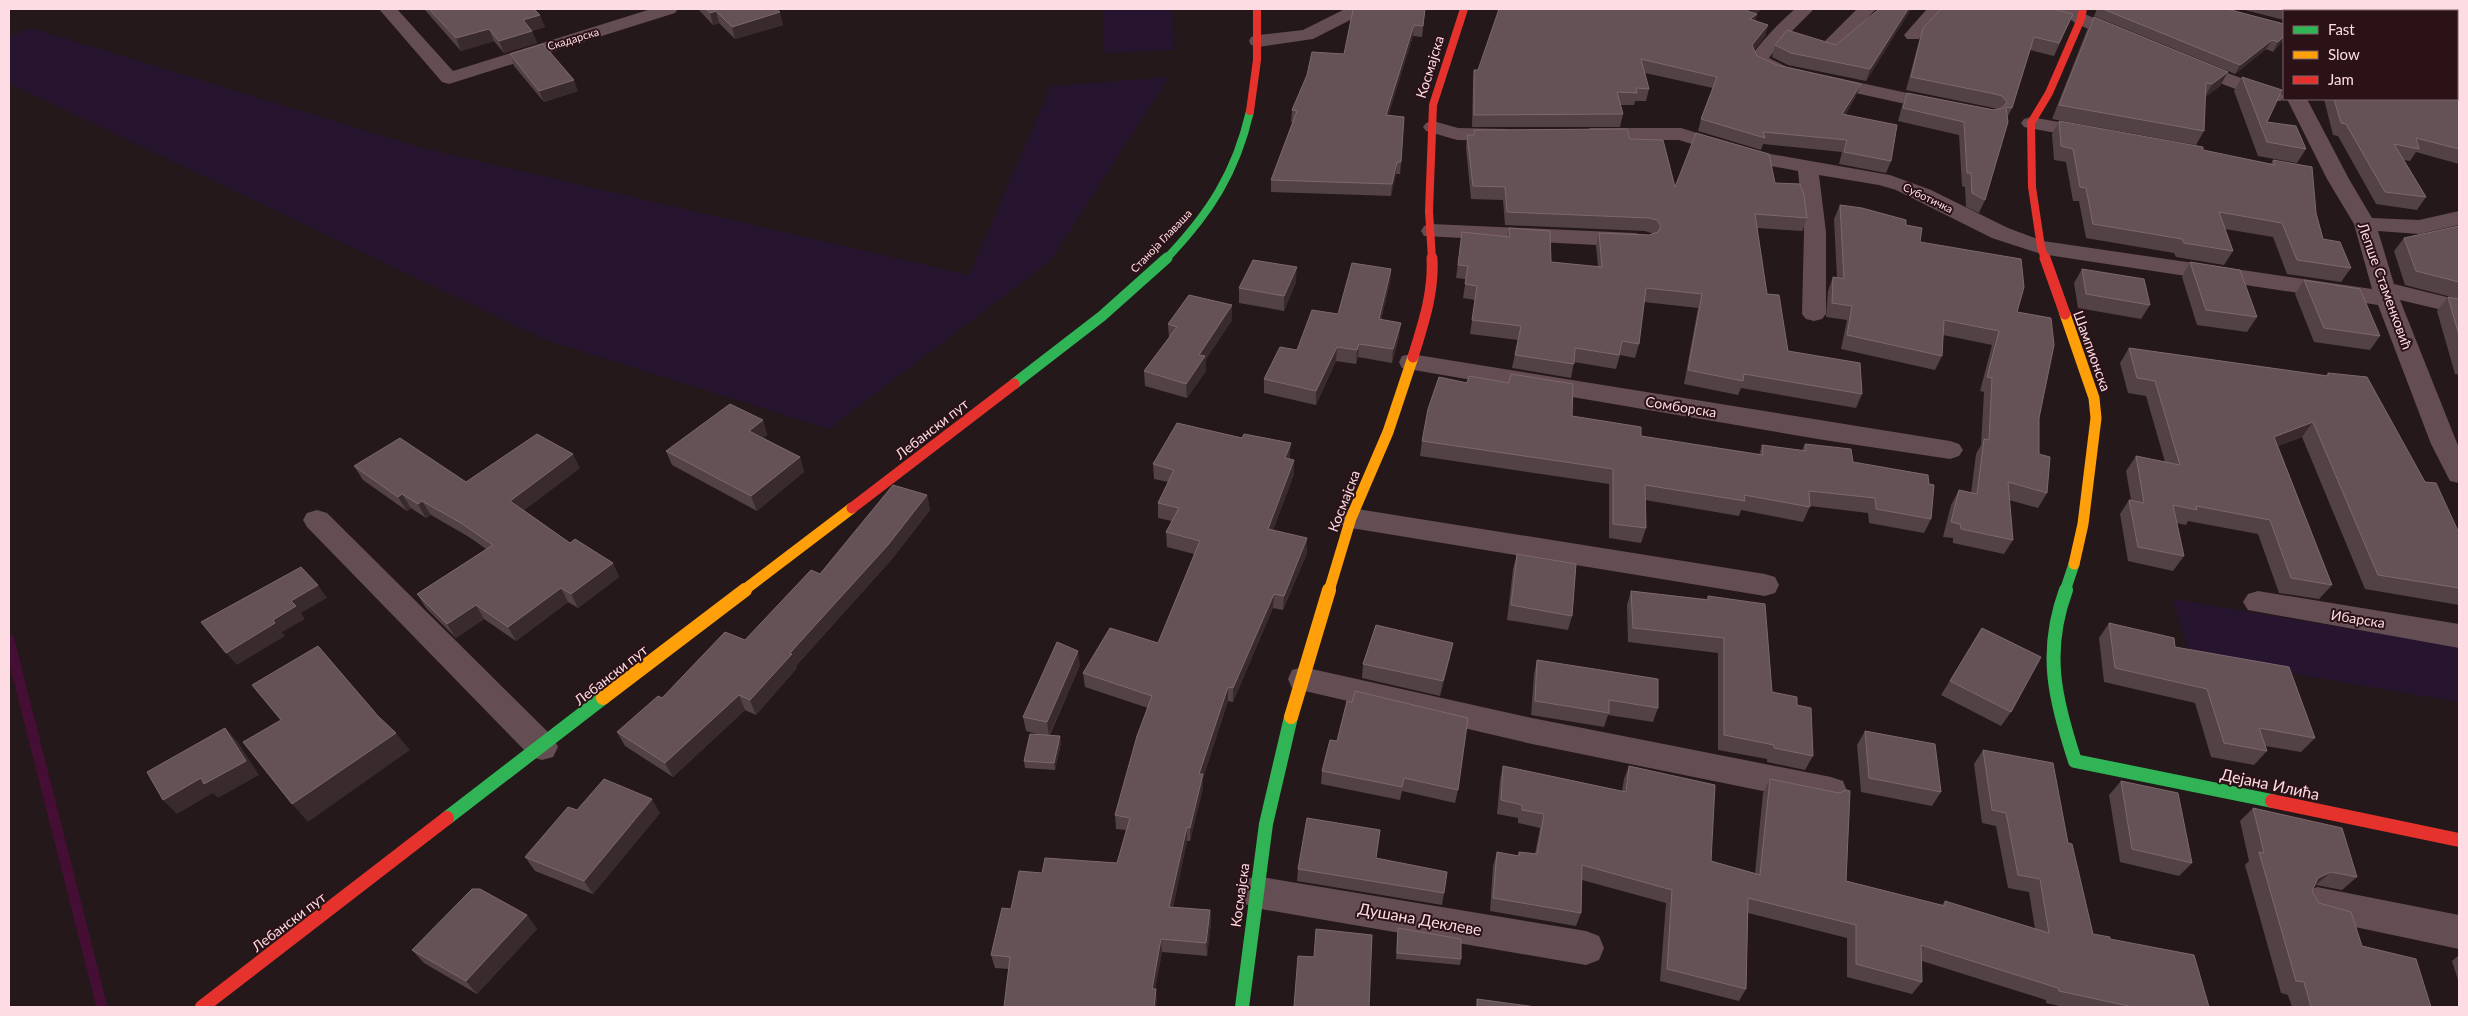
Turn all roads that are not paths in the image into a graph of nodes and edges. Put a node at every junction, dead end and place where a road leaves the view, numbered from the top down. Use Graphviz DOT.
graph roads {
  1 [pos="388,9"];
  2 [pos="669,9"];
  3 [pos="1256,9"];
  4 [pos="1358,9"];
  5 [pos="1464,9"];
  6 [pos="1805,9"];
  7 [pos="1867,9"];
  8 [pos="1936,9"];
  9 [pos="2077,12"];
  10 [pos="1913,35"];
  11 [pos="1258,41"];
  12 [pos="1831,46"];
  13 [pos="2145,46"];
  14 [pos="2172,58"];
  15 [pos="2283,97"];
  16 [pos="2298,101"];
  17 [pos="1961,110"];
  18 [pos="2031,123"];
  19 [pos="1433,127"];
  20 [pos="1566,134"];
  21 [pos="1528,135"];
  22 [pos="2108,137"];
  23 [pos="1808,166"];
  24 [pos="2459,218"];
  25 [pos="2365,224"];
  26 [pos="1432,231"];
  27 [pos="1645,240"];
  28 [pos="2041,247"];
  29 [pos="2387,294"];
  30 [pos="2459,307"];
  31 [pos="1814,314"];
  32 [pos="1411,362"];
  33 [pos="1037,366"];
  34 [pos="1950,450"];
  35 [pos="2459,474"];
  36 [pos="1351,518"];
  37 [pos="317,520"];
  38 [pos="1765,585"];
  39 [pos="2258,602"];
  40 [pos="2459,636"];
  41 [pos="1303,679"];
  42 [pos="542,747"];
  43 [pos="2075,761"];
  44 [pos="1831,791"];
  45 [pos="2459,840"];
  46 [pos="1255,892"];
  47 [pos="2317,903"];
  48 [pos="2459,932"];
  49 [pos="1586,948"];
  50 [pos="202,1007"];
  51 [pos="1242,1007"];
  1 -- 2 [label="street, Скадарска"];
  3 -- 11 [label="street, Станоја Главаша"];
  4 -- 11 [label="street"];
  5 -- 19 [label="street, Космајска"];
  6 -- 17 [label="street"];
  7 -- 12 [label="street"];
  8 -- 10 [label="street"];
  9 -- 13 [label="street"];
  9 -- 18 [label="street"];
  11 -- 33 [label="street, Станоја Главаша"];
  14 -- 15 [label="street, Лепше Стаменковић"];
  16 -- 25 [label="street, Лепше Стаменковић"];
  18 -- 22 [label="street"];
  18 -- 28 [label="street, Шампионска"];
  19 -- 21 [label="street"];
  19 -- 26 [label="street, Космајска"];
  20 -- 23 [label="street, Суботичка"];
  23 -- 28 [label="street, Суботичка"];
  23 -- 31 [label="street"];
  24 -- 25 [label="street"];
  25 -- 29 [label="street, Лепше Стаменковић"];
  26 -- 27 [label="street"];
  26 -- 32 [label="street, Космајска"];
  28 -- 29 [label="street, Суботичка"];
  28 -- 43 [label="street, Шампионска"];
  29 -- 30 [label="street, Суботичка"];
  29 -- 35 [label="street, Лепше Стаменковић"];
  32 -- 34 [label="street, Сомборска"];
  32 -- 36 [label="street, Космајска"];
  33 -- 42 [label="street, Лебански пут"];
  36 -- 38 [label="street"];
  36 -- 41 [label="street, Космајска"];
  37 -- 42 [label="street"];
  39 -- 40 [label="street, Ибарска"];
  41 -- 44 [label="street"];
  41 -- 46 [label="street, Космајска"];
  42 -- 50 [label="street, Лебански пут"];
  43 -- 45 [label="street, Дејана Илића"];
  46 -- 49 [label="street, Душана Деклеве"];
  46 -- 51 [label="street, Космајска"];
  47 -- 48 [label="street"];
}
